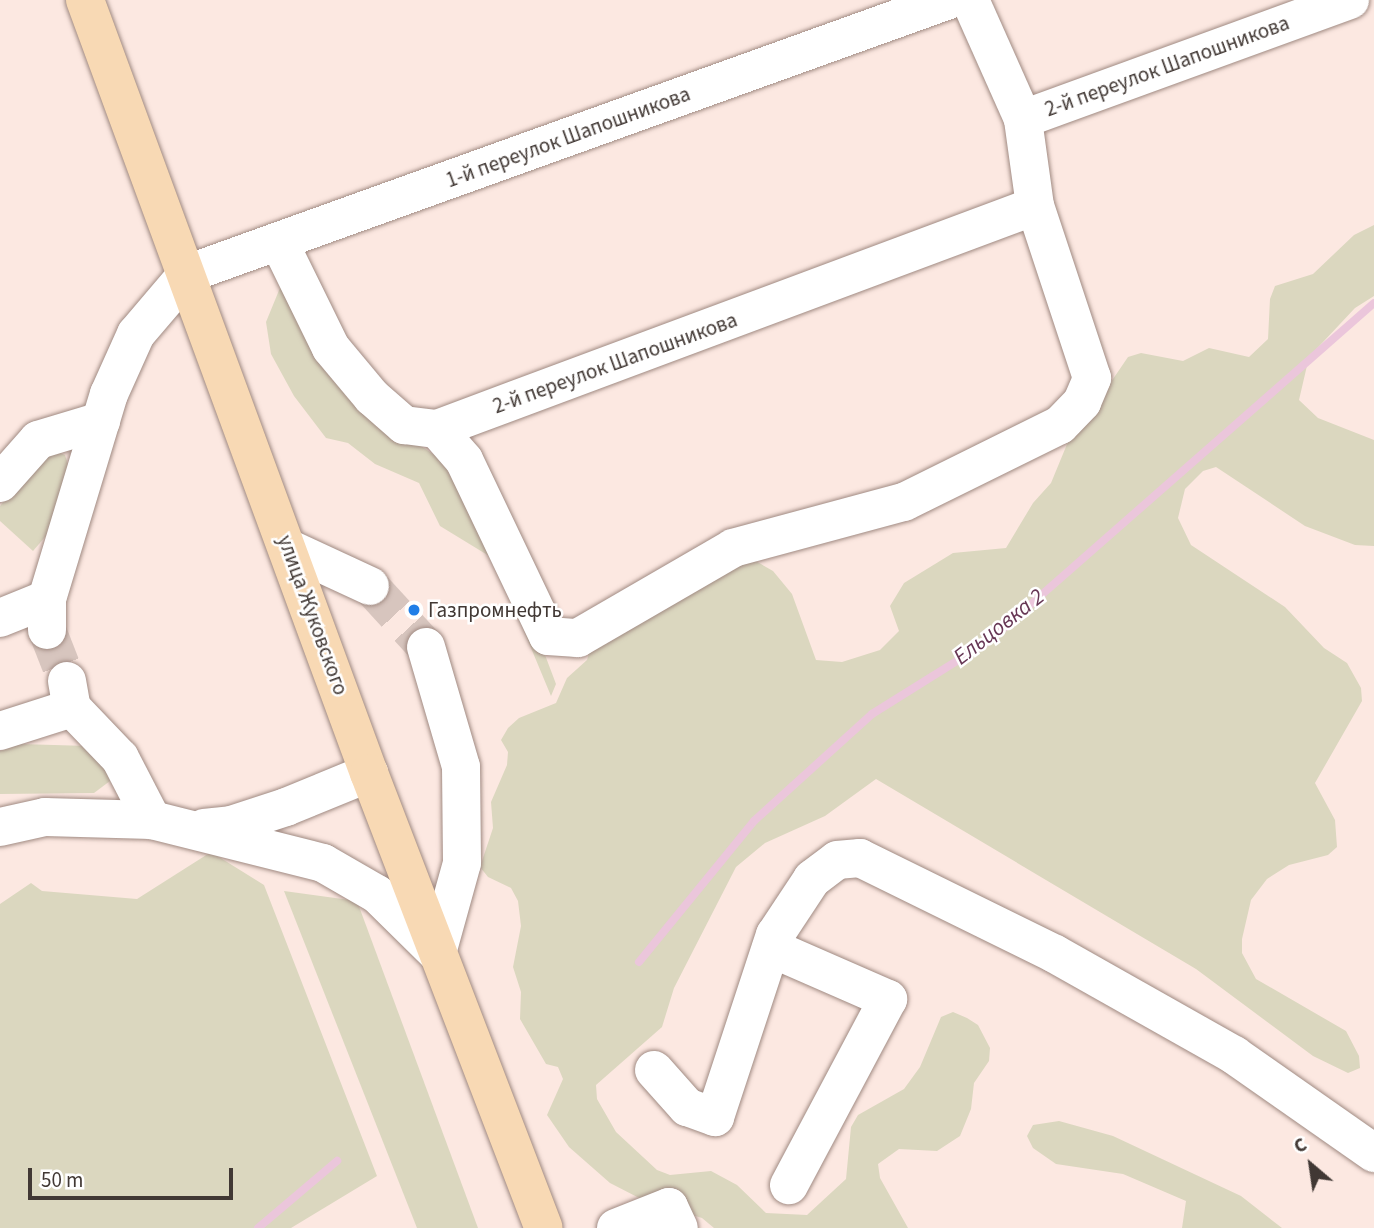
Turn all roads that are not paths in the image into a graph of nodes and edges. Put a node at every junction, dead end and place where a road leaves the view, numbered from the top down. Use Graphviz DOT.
graph roads {
  1 [pos="85,0"];
  2 [pos="949,0"];
  3 [pos="970,0"];
  4 [pos="1350,0"];
  5 [pos="1023,119"];
  6 [pos="1035,206"];
  7 [pos="279,242"];
  8 [pos="187,274"];
  9 [pos="101,421"];
  10 [pos="437,429"];
  11 [pos="0,482"];
  12 [pos="290,549"];
  13 [pos="370,586"];
  14 [pos="0,618"];
  15 [pos="426,647"];
  16 [pos="0,731"];
  17 [pos="369,773"];
  18 [pos="152,820"];
  19 [pos="1,824"];
  20 [pos="199,828"];
  21 [pos="771,948"];
  22 [pos="438,953"];
  23 [pos="654,1070"];
  24 [pos="1374,1153"];
  25 [pos="789,1185"];
  26 [pos="544,1228"];
  27 [pos="616,1228"];
  28 [pos="678,1228"];
  1 -- 8 [label="main road, улица Жуковского"];
  2 -- 7 [label="street, 1-й переулок Шапошникова"];
  3 -- 5 [label="street"];
  4 -- 5 [label="street, 2-й переулок Шапошникова"];
  5 -- 6 [label="street"];
  6 -- 10 [label="street, 2-й переулок Шапошникова"];
  6 -- 10 [label="street"];
  7 -- 8 [label="street, 1-й переулок Шапошникова"];
  7 -- 10 [label="street, 2-й переулок Шапошникова"];
  8 -- 9 [label="street"];
  8 -- 12 [label="main road, улица Жуковского"];
  9 -- 11 [label="street"];
  9 -- 14 [label="street"];
  12 -- 13 [label="street"];
  12 -- 17 [label="main road, улица Жуковского"];
  15 -- 22 [label="street"];
  16 -- 18 [label="street"];
  17 -- 20 [label="street"];
  17 -- 22 [label="main road, улица Жуковского"];
  18 -- 19 [label="street"];
  18 -- 20 [label="street"];
  20 -- 22 [label="street"];
  21 -- 23 [label="street"];
  21 -- 24 [label="street"];
  21 -- 25 [label="street"];
  22 -- 26 [label="main road, улица Жуковского"];
  27 -- 28 [label="street"];
}
